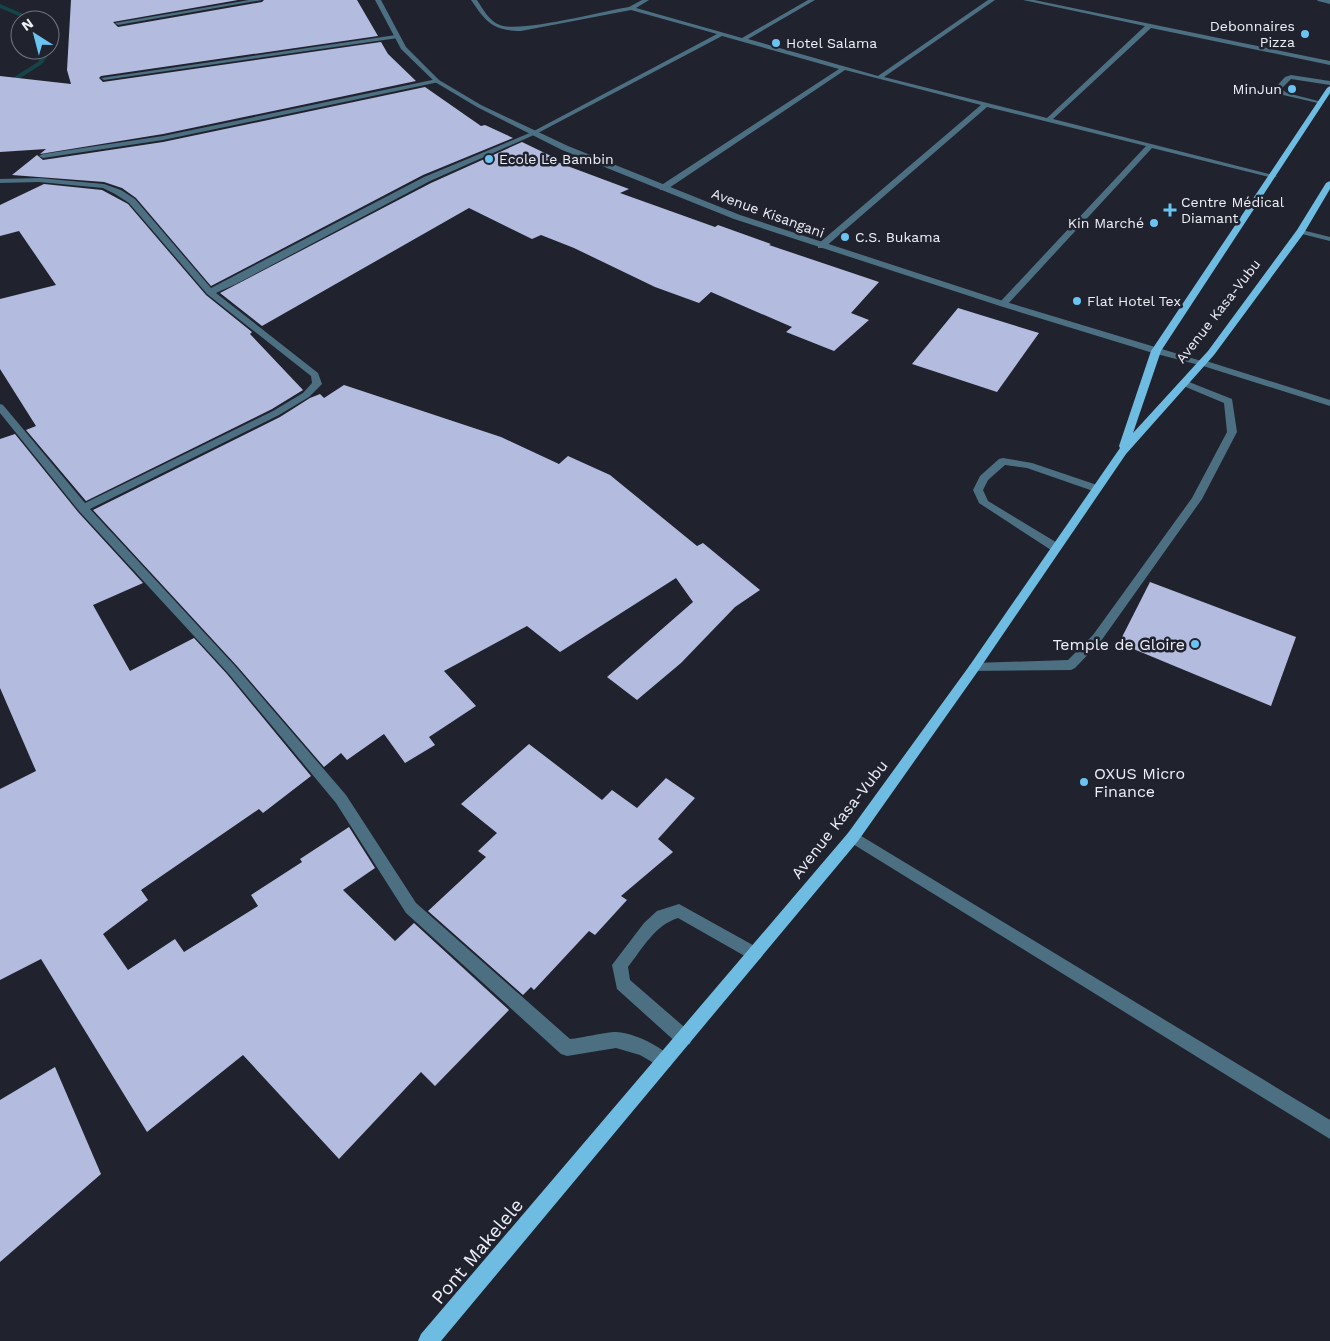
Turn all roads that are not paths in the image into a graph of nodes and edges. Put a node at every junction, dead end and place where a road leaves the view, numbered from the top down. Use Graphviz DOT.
graph roads {
  1 [pos="259,0"];
  2 [pos="378,0"];
  3 [pos="474,0"];
  4 [pos="646,0"];
  5 [pos="812,0"];
  6 [pos="992,0"];
  7 [pos="1026,0"];
  8 [pos="1320,0"];
  9 [pos="1040,1"];
  10 [pos="1330,2"];
  11 [pos="631,8"];
  12 [pos="118,23"];
  13 [pos="1150,26"];
  14 [pos="723,33"];
  15 [pos="396,37"];
  16 [pos="744,39"];
  17 [pos="1330,64"];
  18 [pos="843,69"];
  19 [pos="104,78"];
  20 [pos="879,78"];
  21 [pos="437,81"];
  22 [pos="1330,83"];
  23 [pos="1330,88"];
  24 [pos="1320,103"];
  25 [pos="985,105"];
  26 [pos="1048,120"];
  27 [pos="534,133"];
  28 [pos="1151,145"];
  29 [pos="43,156"];
  30 [pos="1273,176"];
  31 [pos="0,181"];
  32 [pos="1330,183"];
  33 [pos="663,188"];
  34 [pos="1301,231"];
  35 [pos="1330,239"];
  36 [pos="821,246"];
  37 [pos="210,292"];
  38 [pos="1003,304"];
  39 [pos="1156,351"];
  40 [pos="1203,363"];
  41 [pos="1184,383"];
  42 [pos="1330,403"];
  43 [pos="0,407"];
  44 [pos="1122,452"];
  45 [pos="1096,488"];
  46 [pos="83,508"];
  47 [pos="1055,547"];
  48 [pos="974,668"];
  49 [pos="853,837"];
  50 [pos="755,954"];
  51 [pos="684,1038"];
  52 [pos="664,1061"];
  53 [pos="1330,1130"];
  54 [pos="558,1188"];
  55 [pos="428,1341"];
  1 -- 12 [label="street"];
  2 -- 15 [label="street, Avenue Kisangani"];
  3 -- 11 [label="street"];
  4 -- 11 [label="street"];
  5 -- 16 [label="street"];
  6 -- 20 [label="street"];
  7 -- 9 [label="street"];
  8 -- 10 [label="street"];
  9 -- 13 [label="street"];
  11 -- 14 [label="street"];
  13 -- 17 [label="street"];
  13 -- 26 [label="street"];
  14 -- 16 [label="street"];
  14 -- 27 [label="street"];
  15 -- 19 [label="street"];
  15 -- 21 [label="street, Avenue Kisangani"];
  16 -- 18 [label="street"];
  18 -- 20 [label="street"];
  18 -- 33 [label="street"];
  20 -- 25 [label="street"];
  21 -- 27 [label="street, Avenue Kisangani"];
  21 -- 29 [label="street"];
  22 -- 24 [label="street"];
  23 -- 24 [label="main road, Avenue Kasa-Vubu"];
  24 -- 30 [label="main road, Avenue Kasa-Vubu"];
  25 -- 26 [label="street"];
  25 -- 36 [label="street"];
  26 -- 28 [label="street"];
  27 -- 33 [label="street, Avenue Kisangani"];
  27 -- 37 [label="street"];
  28 -- 30 [label="street"];
  28 -- 38 [label="street"];
  30 -- 39 [label="main road, Avenue Kasa-Vubu"];
  31 -- 37 [label="street"];
  32 -- 34 [label="main road, Avenue Kasa-Vubu"];
  33 -- 36 [label="street, Avenue Kisangani"];
  34 -- 35 [label="street"];
  34 -- 40 [label="main road, Avenue Kasa-Vubu"];
  36 -- 38 [label="street, Avenue Kisangani"];
  37 -- 46 [label="street"];
  38 -- 39 [label="street, Avenue Kisangani"];
  39 -- 40 [label="street, Avenue Kisangani"];
  39 -- 44 [label="main road, Avenue Kasa-Vubu"];
  40 -- 41 [label="main road, Avenue Kasa-Vubu"];
  40 -- 42 [label="street, Avenue Kisangani"];
  41 -- 44 [label="main road, Avenue Kasa-Vubu"];
  41 -- 48 [label="street"];
  43 -- 46 [label="street"];
  44 -- 45 [label="main road, Avenue Kasa-Vubu"];
  45 -- 47 [label="main road, Avenue Kasa-Vubu"];
  45 -- 47 [label="street"];
  46 -- 52 [label="street"];
  47 -- 48 [label="main road, Avenue Kasa-Vubu"];
  48 -- 49 [label="main road, Avenue Kasa-Vubu"];
  49 -- 50 [label="main road, Avenue Kasa-Vubu"];
  49 -- 53 [label="street"];
  50 -- 51 [label="main road, Avenue Kasa-Vubu"];
  50 -- 51 [label="street"];
  51 -- 52 [label="main road, Avenue Kasa-Vubu"];
  52 -- 54 [label="main road, Avenue Kasa-Vubu"];
  54 -- 55 [label="main road, Pont Makelele"];
}
